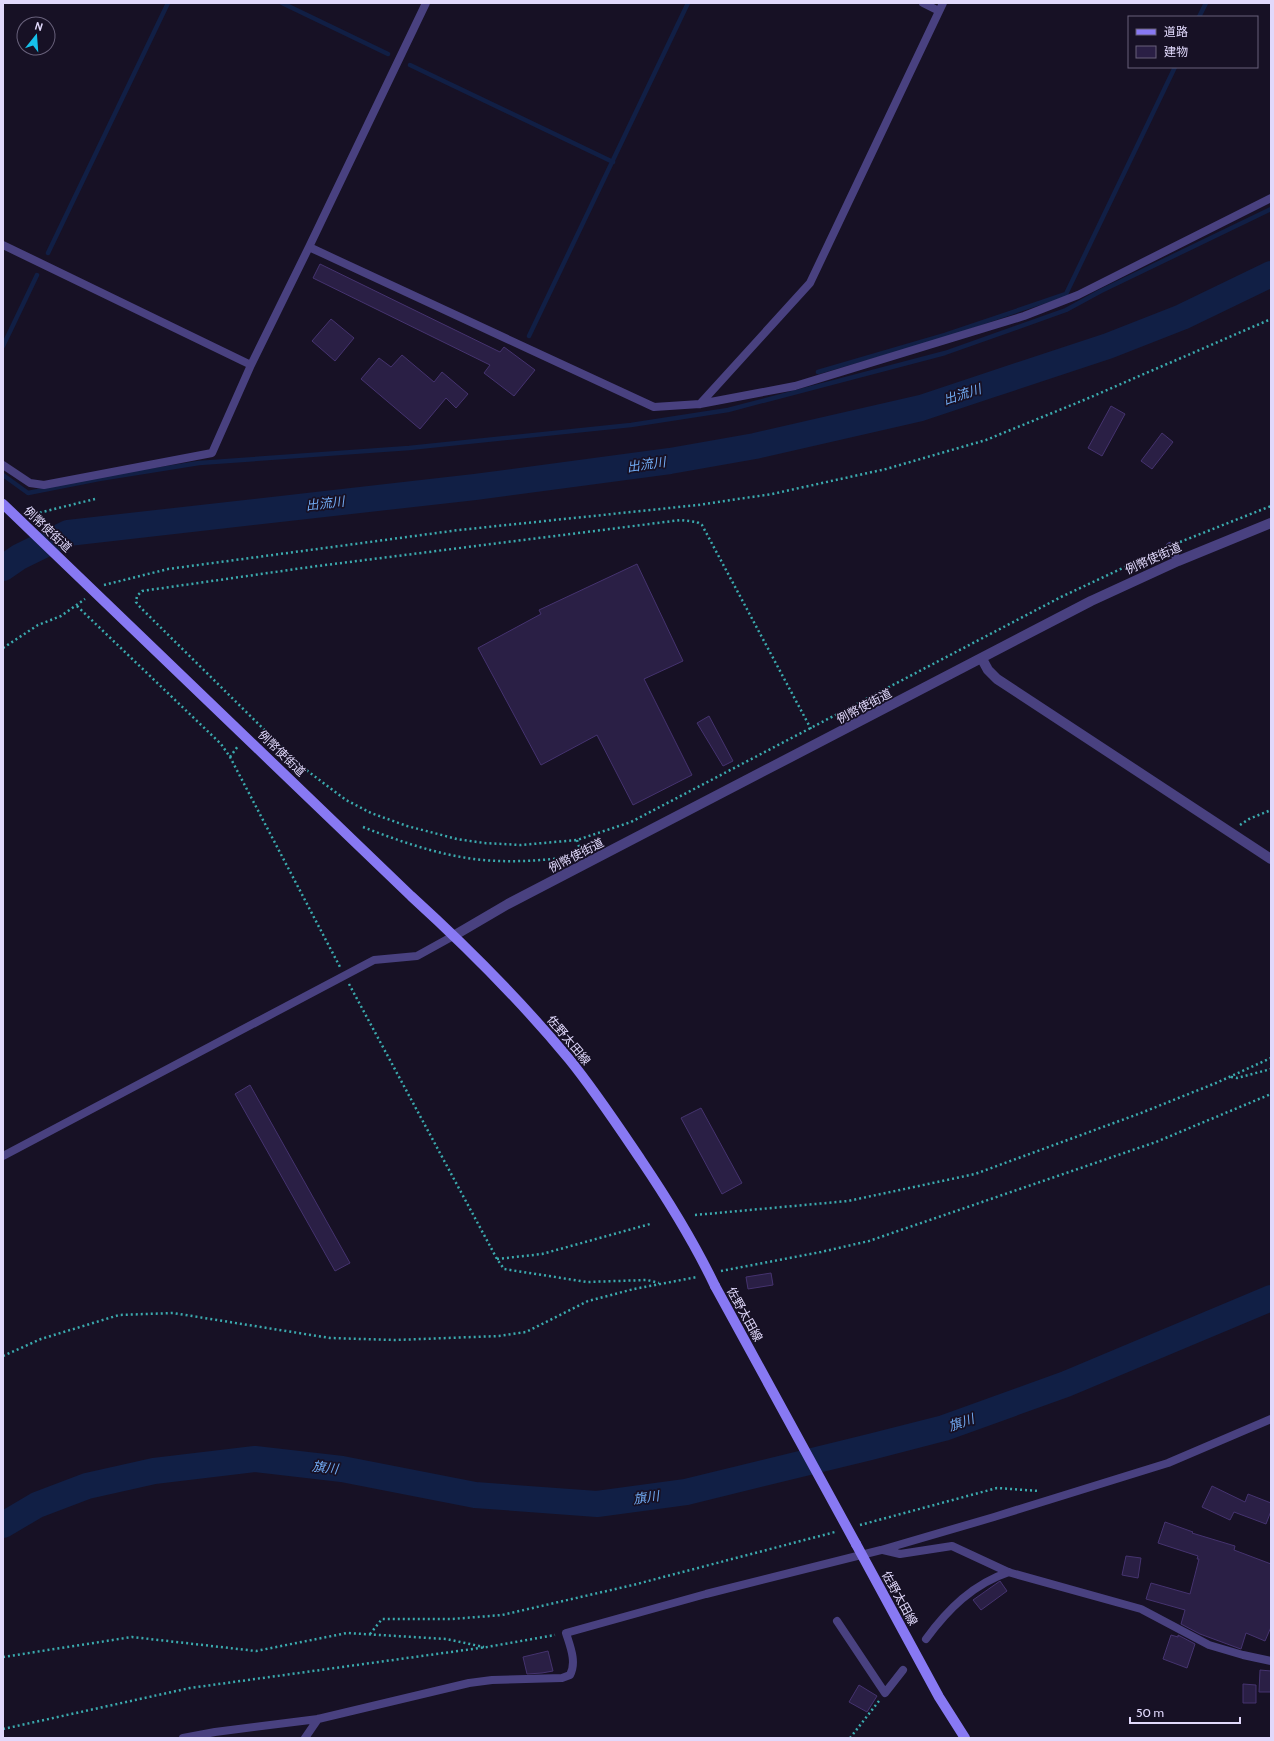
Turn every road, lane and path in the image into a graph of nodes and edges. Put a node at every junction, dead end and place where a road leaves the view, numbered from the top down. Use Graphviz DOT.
graph roads {
  1 [pos="426,3"];
  2 [pos="923,3"];
  3 [pos="943,3"];
  4 [pos="939,11"];
  5 [pos="1271,198"];
  6 [pos="3,245"];
  7 [pos="309,247"];
  8 [pos="1271,319"];
  9 [pos="251,365"];
  10 [pos="700,404"];
  11 [pos="3,465"];
  12 [pos="95,498"];
  13 [pos="3,504"];
  14 [pos="1271,506"];
  15 [pos="22,521"];
  16 [pos="1271,524"];
  17 [pos="1170,546"];
  18 [pos="1178,561"];
  19 [pos="93,590"];
  20 [pos="77,606"];
  21 [pos="3,648"];
  22 [pos="982,659"];
  23 [pos="811,729"];
  24 [pos="1271,810"];
  25 [pos="363,827"];
  26 [pos="1232,834"];
  27 [pos="582,855"];
  28 [pos="1271,859"];
  29 [pos="455,935"];
  30 [pos="345,975"];
  31 [pos="1271,1058"];
  32 [pos="1271,1069"];
  33 [pos="1230,1077"];
  34 [pos="1271,1094"];
  35 [pos="3,1156"];
  36 [pos="695,1214"];
  37 [pos="650,1224"];
  38 [pos="497,1260"];
  39 [pos="709,1273"];
  40 [pos="660,1283"];
  41 [pos="3,1356"];
  42 [pos="1271,1419"];
  43 [pos="1041,1491"];
  44 [pos="856,1526"];
  45 [pos="840,1530"];
  46 [pos="881,1550"];
  47 [pos="862,1555"];
  48 [pos="1009,1572"];
  49 [pos="837,1621"];
  50 [pos="566,1633"];
  51 [pos="370,1634"];
  52 [pos="926,1639"];
  53 [pos="487,1647"];
  54 [pos="3,1657"];
  55 [pos="1271,1661"];
  56 [pos="903,1670"];
  57 [pos="885,1693"];
  58 [pos="318,1719"];
  59 [pos="3,1729"];
  60 [pos="184,1738"];
  61 [pos="305,1738"];
  62 [pos="850,1738"];
  63 [pos="965,1738"];
  1 -- 7 [label="lane"];
  2 -- 4 [label="lane"];
  3 -- 4 [label="lane"];
  4 -- 10 [label="lane"];
  5 -- 10 [label="lane"];
  6 -- 9 [label="lane"];
  7 -- 9 [label="lane"];
  7 -- 10 [label="lane"];
  8 -- 19 [label="path"];
  9 -- 11 [label="lane"];
  12 -- 15 [label="path"];
  13 -- 15 [label="main road, 例幣使街道"];
  14 -- 17 [label="path"];
  15 -- 19 [label="main road, 例幣使街道"];
  16 -- 18 [label="street, 例幣使街道"];
  17 -- 18 [label="lane"];
  17 -- 23 [label="path"];
  18 -- 22 [label="street, 例幣使街道"];
  19 -- 20 [label="path"];
  19 -- 29 [label="main road, 例幣使街道"];
  20 -- 21 [label="path"];
  20 -- 30 [label="path"];
  22 -- 26 [label="street"];
  22 -- 29 [label="street, 例幣使街道"];
  23 -- 23 [label="path"];
  24 -- 26 [label="path"];
  25 -- 27 [label="path"];
  26 -- 28 [label="street"];
  29 -- 30 [label="lane"];
  29 -- 39 [label="main road, 佐野太田線"];
  30 -- 35 [label="lane"];
  30 -- 38 [label="path"];
  31 -- 33 [label="path"];
  32 -- 33 [label="path"];
  33 -- 36 [label="path"];
  34 -- 39 [label="path"];
  37 -- 38 [label="path"];
  38 -- 40 [label="path"];
  39 -- 40 [label="path"];
  39 -- 47 [label="main road, 佐野太田線, bridge"];
  40 -- 41 [label="path"];
  42 -- 46 [label="lane"];
  43 -- 44 [label="path"];
  45 -- 51 [label="path"];
  46 -- 47 [label="lane"];
  46 -- 48 [label="lane"];
  47 -- 50 [label="lane"];
  47 -- 63 [label="main road, 佐野太田線"];
  48 -- 52 [label="lane"];
  48 -- 55 [label="lane"];
  49 -- 57 [label="lane"];
  50 -- 53 [label="path"];
  50 -- 58 [label="lane"];
  51 -- 53 [label="path"];
  51 -- 54 [label="path"];
  53 -- 59 [label="path"];
  56 -- 57 [label="lane"];
  57 -- 62 [label="path"];
  58 -- 60 [label="lane"];
  58 -- 61 [label="lane"];
}
